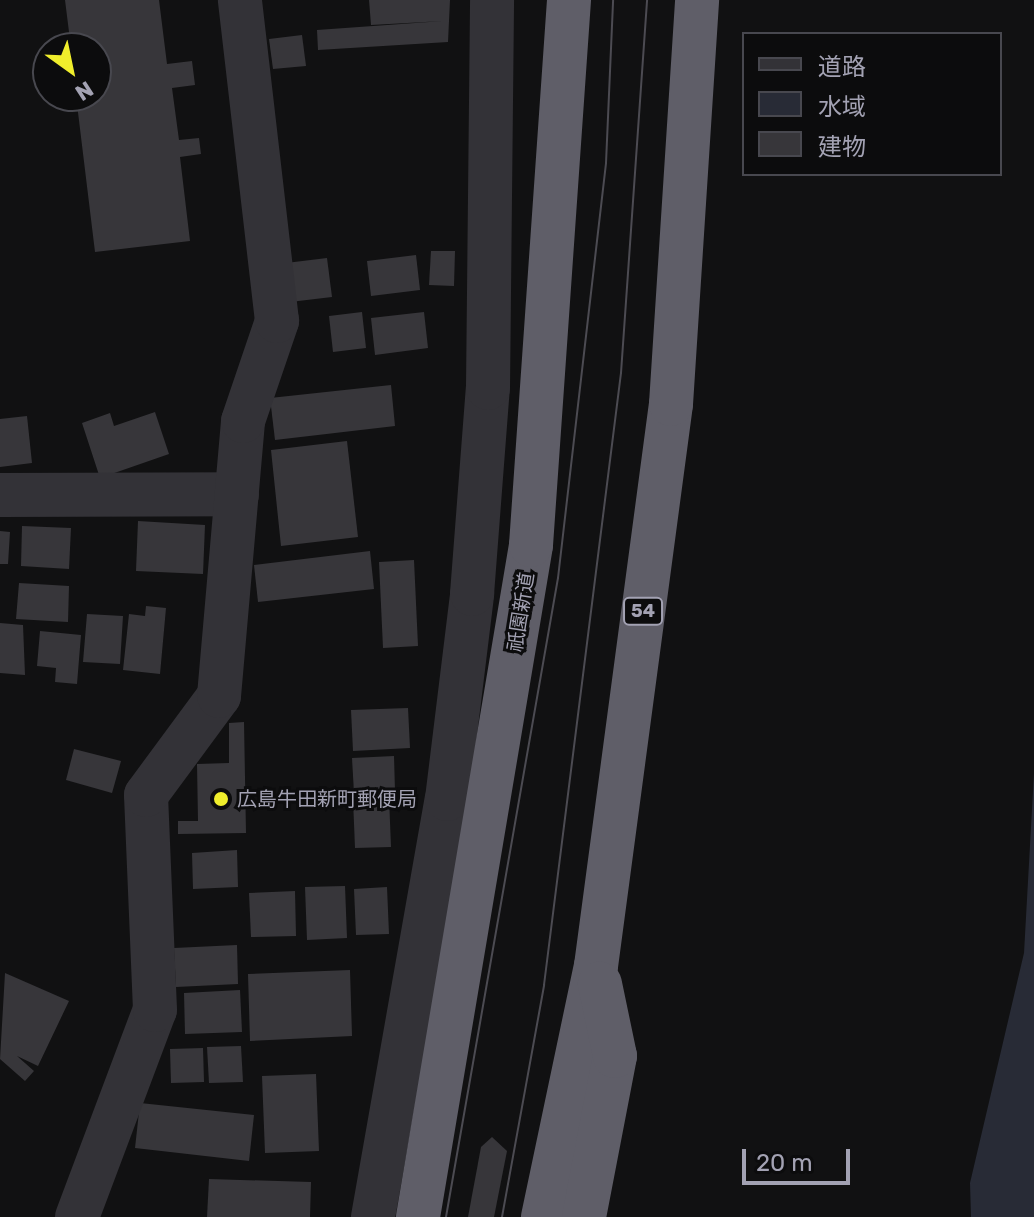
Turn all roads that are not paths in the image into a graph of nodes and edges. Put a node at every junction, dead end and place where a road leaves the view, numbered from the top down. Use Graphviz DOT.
graph roads {
  1 [pos="240,0"];
  2 [pos="492,0"];
  3 [pos="697,0"];
  4 [pos="562,5"];
  5 [pos="237,494"];
  6 [pos="0,495"];
  7 [pos="479,517"];
  8 [pos="531,545"];
  9 [pos="596,966"];
  10 [pos="401,1062"];
  11 [pos="441,1096"];
  12 [pos="77,1217"];
  13 [pos="373,1217"];
  14 [pos="418,1217"];
  15 [pos="543,1217"];
  16 [pos="584,1217"];
  1 -- 5 [label="street"];
  2 -- 7 [label="street"];
  3 -- 9 [label="highway, 54"];
  4 -- 8 [label="highway, 祇園新道"];
  5 -- 6 [label="street"];
  5 -- 12 [label="street"];
  7 -- 8 [label="street"];
  7 -- 10 [label="street"];
  8 -- 11 [label="highway, 祇園新道"];
  9 -- 15 [label="highway, 54"];
  9 -- 16 [label="highway, 54"];
  10 -- 11 [label="street"];
  10 -- 13 [label="street"];
  11 -- 14 [label="highway, 祇園新道"];
}
